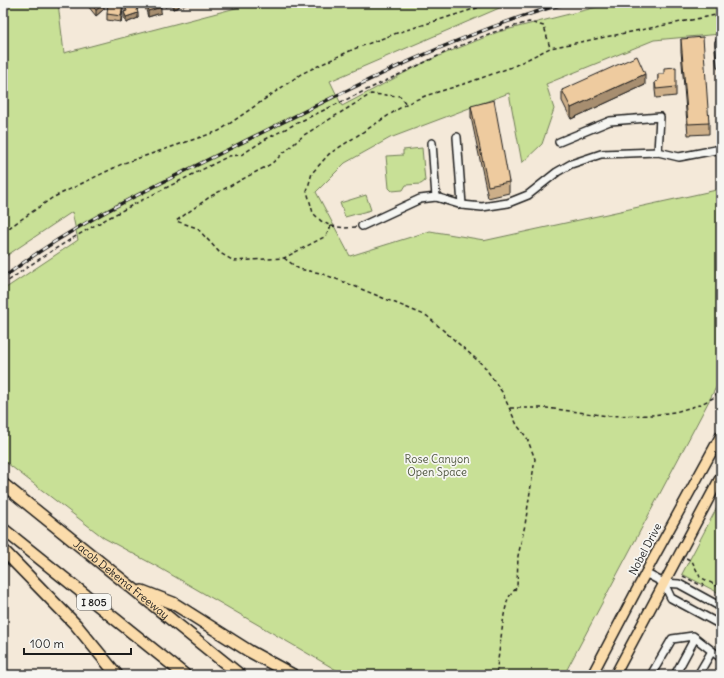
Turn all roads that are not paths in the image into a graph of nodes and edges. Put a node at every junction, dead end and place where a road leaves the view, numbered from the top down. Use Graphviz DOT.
graph roads {
  1 [pos="719,43"];
  2 [pos="721,65"];
  3 [pos="457,137"];
  4 [pos="559,142"];
  5 [pos="432,143"];
  6 [pos="721,149"];
  7 [pos="658,152"];
  8 [pos="436,197"];
  9 [pos="462,204"];
  10 [pos="362,226"];
  11 [pos="721,435"];
  12 [pos="721,476"];
  13 [pos="3,484"];
  14 [pos="3,529"];
  15 [pos="3,550"];
  16 [pos="645,573"];
  17 [pos="664,583"];
  18 [pos="131,587"];
  19 [pos="721,607"];
  20 [pos="721,625"];
  21 [pos="695,638"];
  22 [pos="712,651"];
  23 [pos="721,658"];
  24 [pos="117,675"];
  25 [pos="186,675"];
  26 [pos="240,675"];
  27 [pos="293,675"];
  28 [pos="592,675"];
  29 [pos="615,675"];
  30 [pos="651,675"];
  31 [pos="675,675"];
  32 [pos="698,675"];
  1 -- 2 [label="street"];
  3 -- 9 [label="street"];
  4 -- 7 [label="street"];
  5 -- 8 [label="street"];
  6 -- 7 [label="street"];
  7 -- 9 [label="street"];
  8 -- 9 [label="street"];
  8 -- 10 [label="street"];
  11 -- 16 [label="main road, Nobel Drive"];
  12 -- 17 [label="main road"];
  13 -- 18 [label="highway, Jacob Dekema Freeway"];
  14 -- 25 [label="highway, I 805"];
  15 -- 24 [label="highway"];
  16 -- 17 [label="street"];
  16 -- 28 [label="main road, Nobel Drive"];
  17 -- 19 [label="street"];
  17 -- 20 [label="street"];
  17 -- 29 [label="main road"];
  18 -- 26 [label="highway, Jacob Dekema Freeway"];
  18 -- 27 [label="highway"];
  21 -- 22 [label="street"];
  21 -- 30 [label="street"];
  21 -- 31 [label="street"];
  22 -- 23 [label="street"];
  22 -- 32 [label="street"];
}
